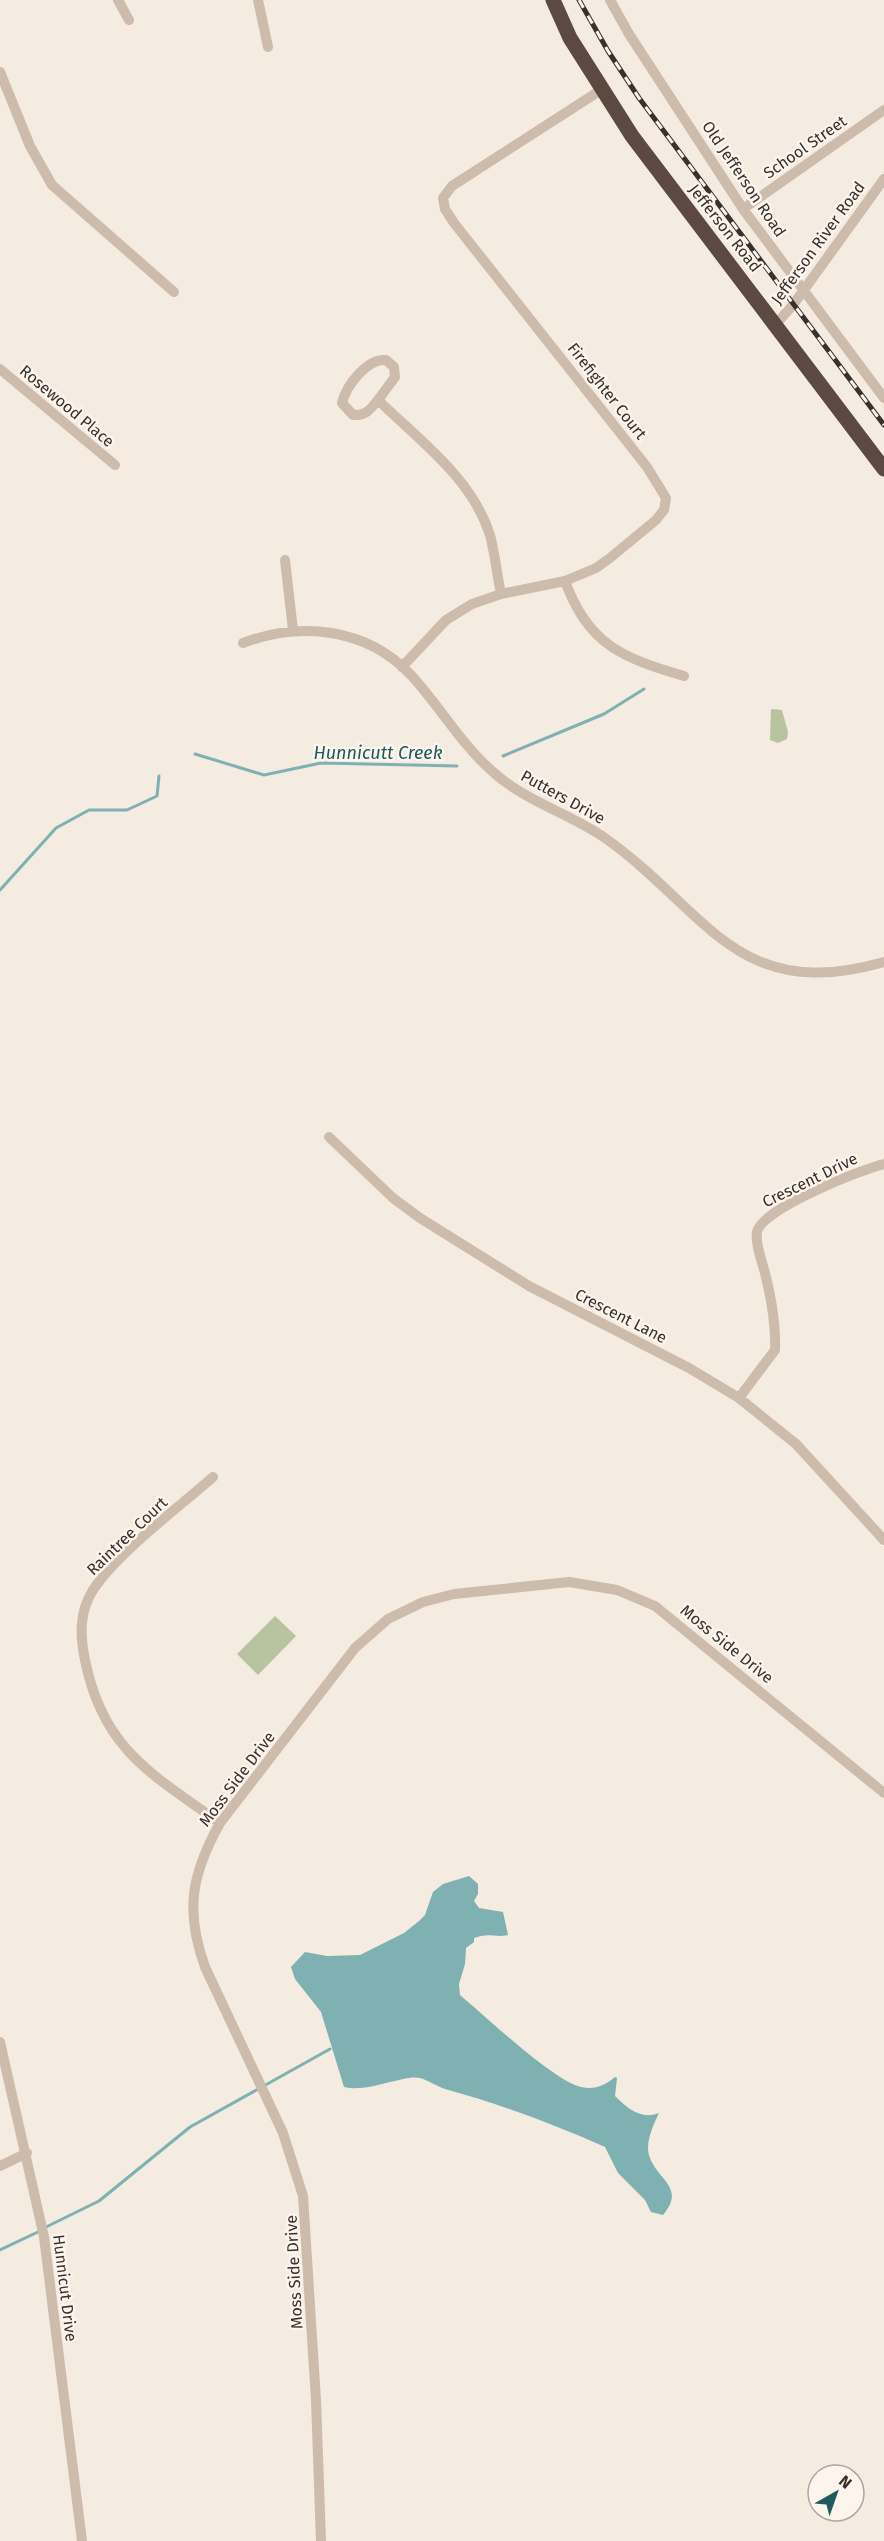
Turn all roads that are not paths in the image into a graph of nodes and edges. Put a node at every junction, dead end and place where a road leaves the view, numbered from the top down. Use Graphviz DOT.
graph roads {
  1 [pos="118,0"];
  2 [pos="258,0"];
  3 [pos="553,0"];
  4 [pos="610,0"];
  5 [pos="129,20"];
  6 [pos="268,47"];
  7 [pos="0,72"];
  8 [pos="601,90"];
  9 [pos="884,110"];
  10 [pos="884,179"];
  11 [pos="743,209"];
  12 [pos="804,290"];
  13 [pos="174,292"];
  14 [pos="776,324"];
  15 [pos="0,369"];
  16 [pos="884,398"];
  17 [pos="378,400"];
  18 [pos="115,465"];
  19 [pos="884,469"];
  20 [pos="285,560"];
  21 [pos="565,581"];
  22 [pos="501,594"];
  23 [pos="293,630"];
  24 [pos="243,643"];
  25 [pos="402,667"];
  26 [pos="684,676"];
  27 [pos="884,962"];
  28 [pos="329,1137"];
  29 [pos="884,1164"];
  30 [pos="739,1398"];
  31 [pos="213,1477"];
  32 [pos="884,1540"];
  33 [pos="884,1793"];
  34 [pos="220,1823"];
  35 [pos="0,2042"];
  36 [pos="27,2153"];
  37 [pos="0,2166"];
  38 [pos="82,2541"];
  39 [pos="321,2541"];
  1 -- 5 [label="street"];
  2 -- 6 [label="street"];
  3 -- 8 [label="highway, Jefferson Road"];
  4 -- 11 [label="street, Old Jefferson Road"];
  7 -- 13 [label="street"];
  8 -- 14 [label="highway, Jefferson Road"];
  8 -- 21 [label="street, Firefighter Court"];
  9 -- 11 [label="street, School Street"];
  10 -- 12 [label="street, Jefferson River Road"];
  11 -- 12 [label="street, Old Jefferson Road"];
  12 -- 14 [label="street, Jefferson River Road"];
  12 -- 16 [label="street, Old Jefferson Road"];
  14 -- 19 [label="highway, Jefferson Road"];
  15 -- 18 [label="street, Rosewood Place"];
  17 -- 17 [label="street"];
  17 -- 22 [label="street"];
  20 -- 23 [label="street"];
  21 -- 22 [label="street, Firefighter Court"];
  21 -- 26 [label="street"];
  22 -- 25 [label="street, Firefighter Court"];
  23 -- 24 [label="street, Putters Drive"];
  23 -- 25 [label="street, Putters Drive"];
  25 -- 27 [label="street, Putters Drive"];
  28 -- 30 [label="street, Crescent Lane"];
  29 -- 30 [label="street, Crescent Drive"];
  30 -- 32 [label="street, Crescent Lane"];
  31 -- 34 [label="street, Raintree Court"];
  33 -- 34 [label="street, Moss Side Drive"];
  34 -- 39 [label="street, Moss Side Drive"];
  35 -- 36 [label="street, Hunnicut Drive"];
  36 -- 37 [label="street"];
  36 -- 38 [label="street, Hunnicut Drive"];
}
